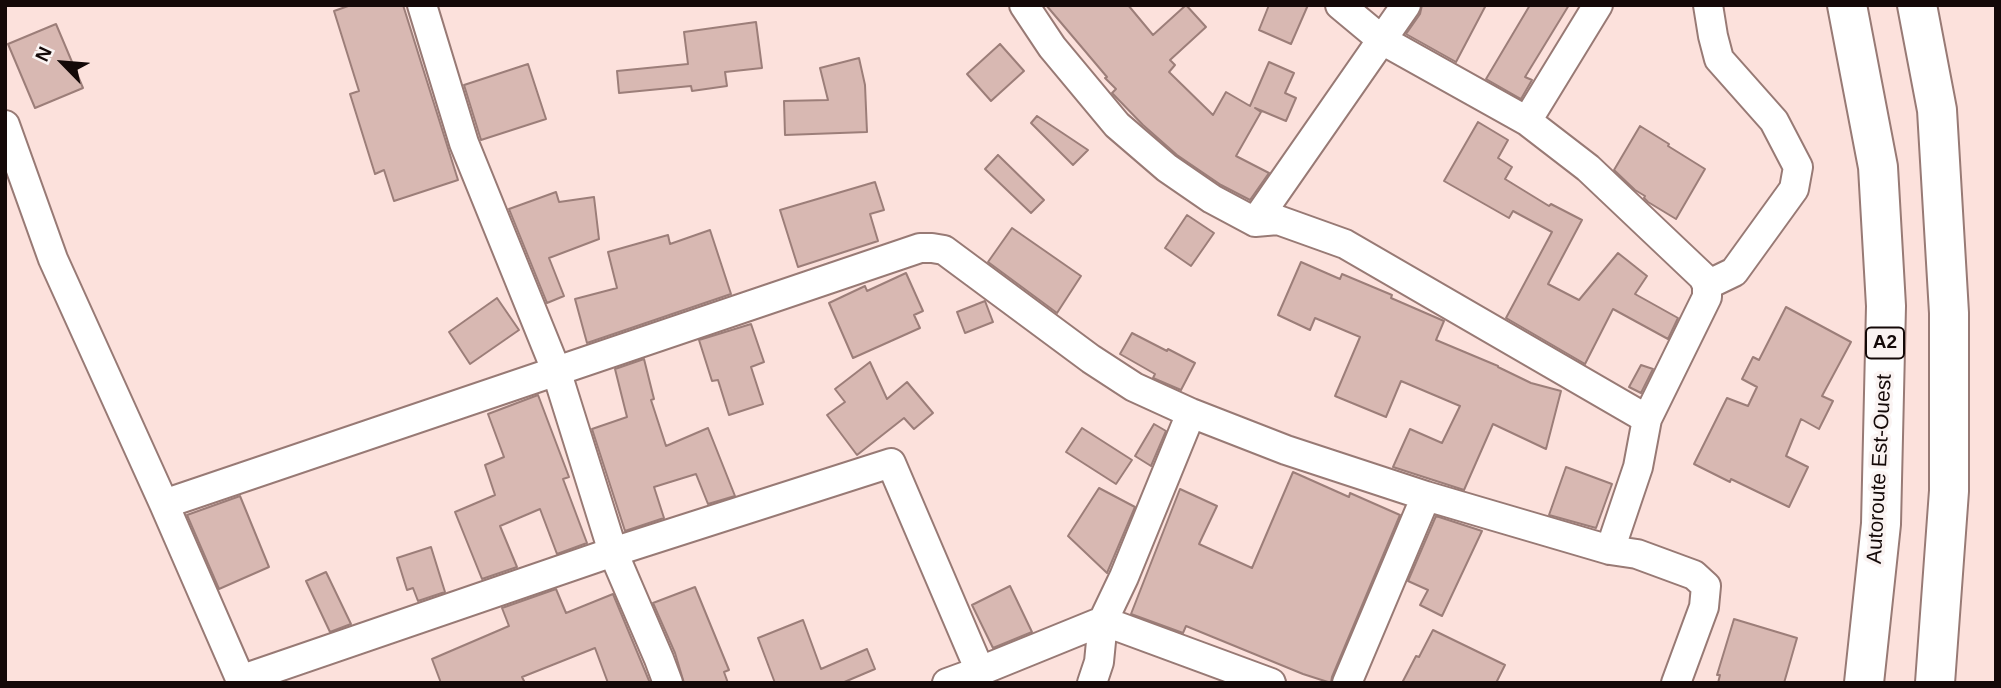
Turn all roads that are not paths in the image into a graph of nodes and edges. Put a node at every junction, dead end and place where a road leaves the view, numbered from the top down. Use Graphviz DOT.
graph roads {
  1 [pos="422,5"];
  2 [pos="1024,5"];
  3 [pos="1340,5"];
  4 [pos="1406,5"];
  5 [pos="1598,5"];
  6 [pos="1708,5"];
  7 [pos="1847,5"];
  8 [pos="1917,5"];
  9 [pos="1382,40"];
  10 [pos="1527,121"];
  11 [pos="5,125"];
  12 [pos="1255,222"];
  13 [pos="1707,285"];
  14 [pos="556,370"];
  15 [pos="1191,413"];
  16 [pos="1647,419"];
  17 [pos="1426,496"];
  18 [pos="164,504"];
  19 [pos="1611,550"];
  20 [pos="613,552"];
  21 [pos="1103,621"];
  22 [pos="980,671"];
  23 [pos="241,681"];
  24 [pos="668,683"];
  25 [pos="947,683"];
  26 [pos="1092,683"];
  27 [pos="1271,683"];
  28 [pos="1347,683"];
  29 [pos="1676,683"];
  30 [pos="1864,683"];
  31 [pos="1934,683"];
  1 -- 14 [label="street"];
  2 -- 12 [label="street"];
  3 -- 9 [label="street"];
  4 -- 9 [label="street"];
  5 -- 10 [label="street"];
  6 -- 13 [label="street"];
  7 -- 30 [label="highway, Autoroute Est-Ouest / A2"];
  8 -- 31 [label="highway"];
  9 -- 10 [label="street"];
  9 -- 12 [label="street"];
  10 -- 13 [label="street"];
  11 -- 18 [label="street"];
  12 -- 16 [label="street"];
  13 -- 16 [label="street"];
  14 -- 15 [label="street"];
  14 -- 18 [label="street"];
  14 -- 20 [label="street"];
  15 -- 17 [label="street"];
  15 -- 21 [label="street"];
  16 -- 19 [label="street"];
  17 -- 19 [label="street"];
  17 -- 28 [label="street"];
  18 -- 23 [label="street"];
  19 -- 29 [label="street"];
  20 -- 22 [label="street"];
  20 -- 23 [label="street"];
  20 -- 24 [label="street"];
  21 -- 22 [label="street"];
  21 -- 26 [label="street"];
  21 -- 27 [label="street"];
  22 -- 25 [label="street"];
}
